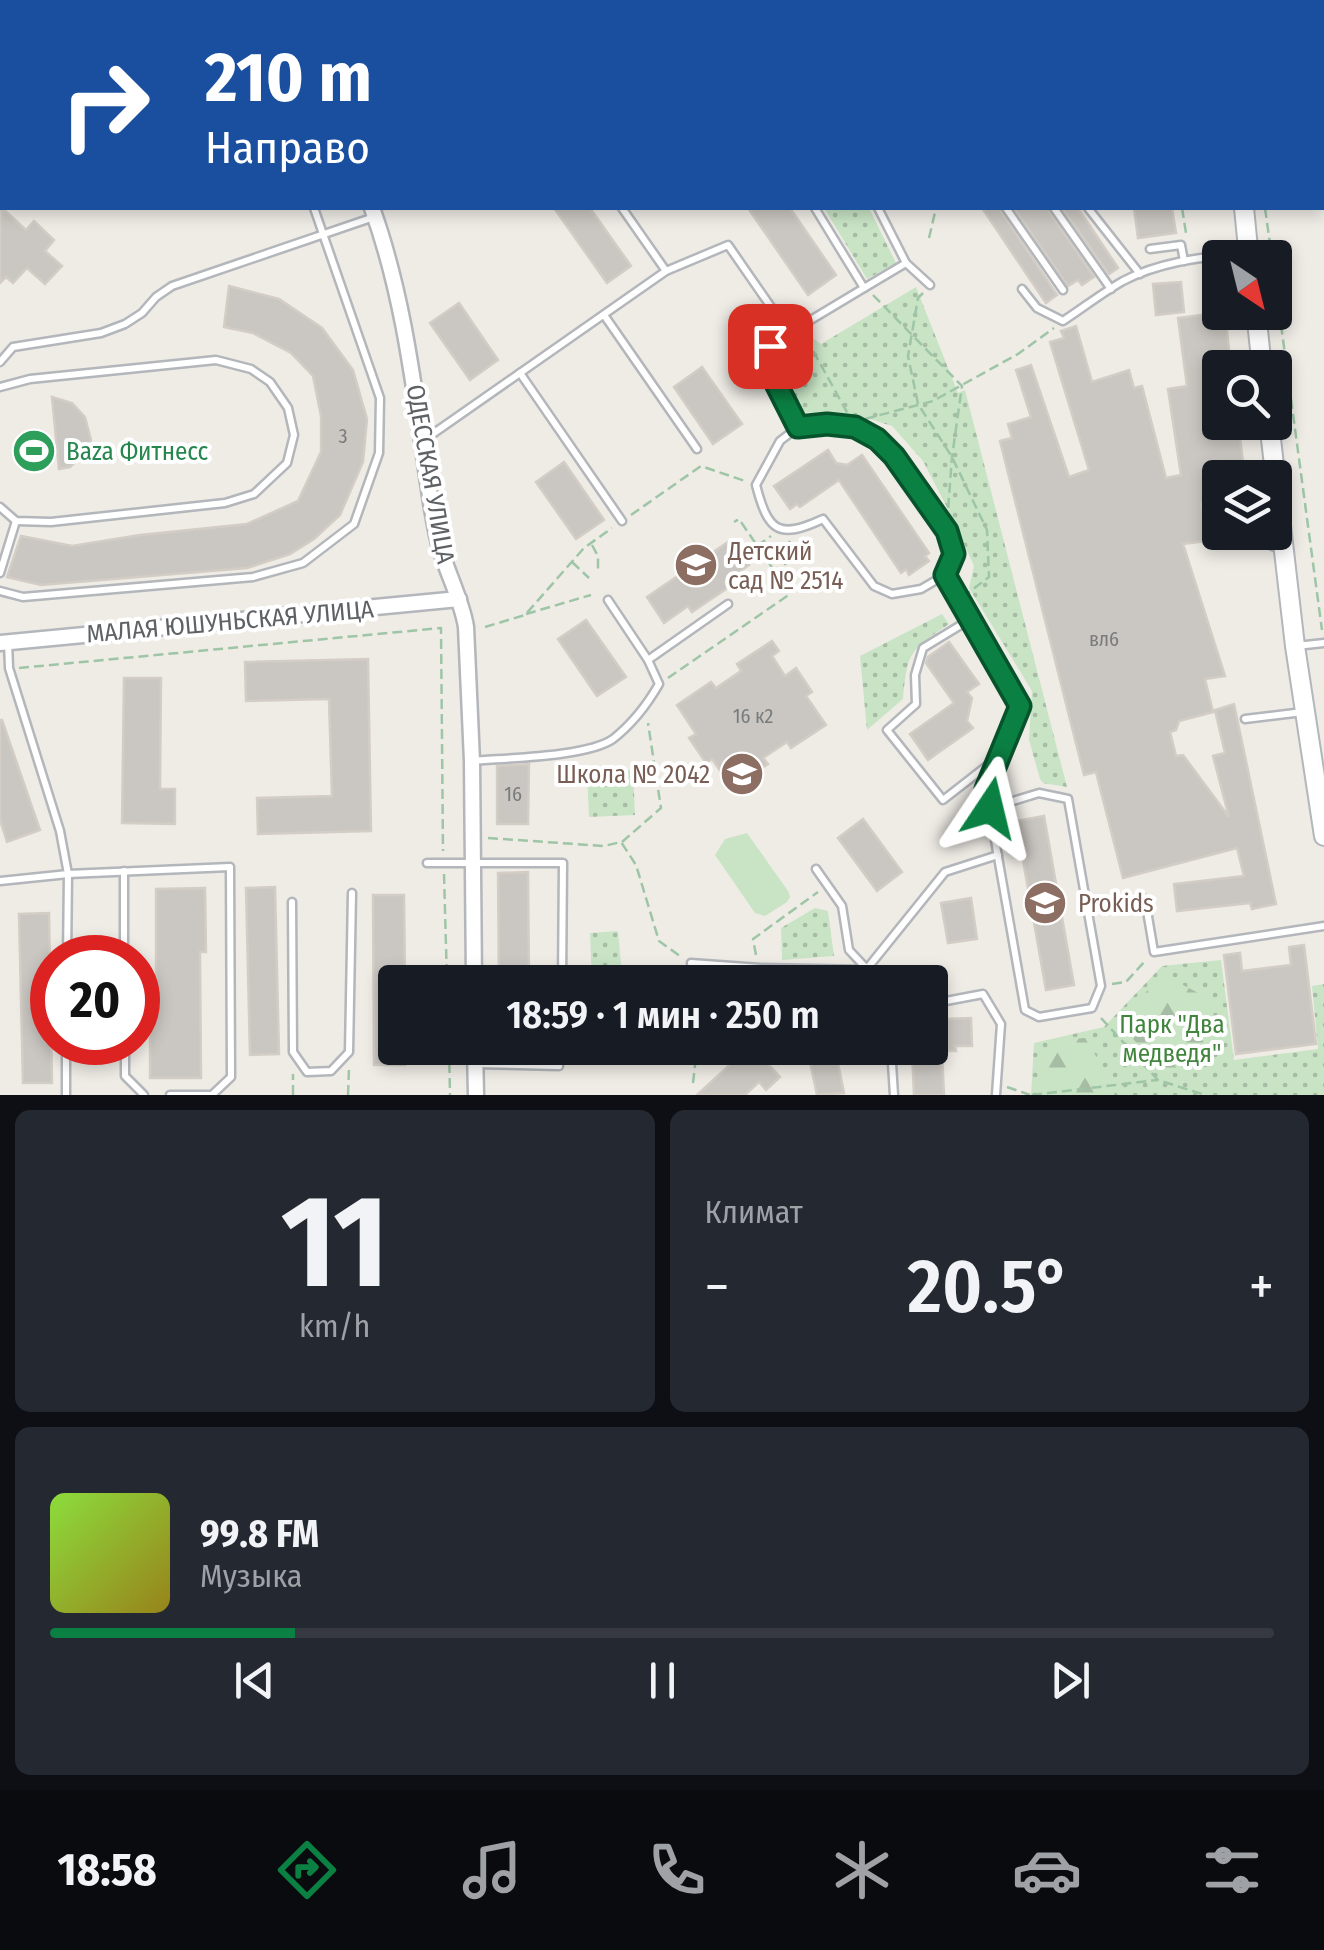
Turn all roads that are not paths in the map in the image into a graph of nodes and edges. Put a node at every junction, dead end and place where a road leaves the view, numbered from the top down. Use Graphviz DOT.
graph roads {
  1 [pos="315,210"];
  2 [pos="623,210"];
  3 [pos="816,210"];
  4 [pos="879,210"];
  5 [pos="1007,210"];
  6 [pos="1055,210"];
  7 [pos="1090,210"];
  8 [pos="1244,210"];
  9 [pos="373,212"];
  10 [pos="322,235"];
  11 [pos="1247,240"];
  12 [pos="1150,249"];
  13 [pos="1202,259"];
  14 [pos="1187,260"];
  15 [pos="906,263"];
  16 [pos="666,272"];
  17 [pos="1140,274"];
  18 [pos="930,285"];
  19 [pos="864,288"];
  20 [pos="1022,289"];
  21 [pos="1111,289"];
  22 [pos="1063,290"];
  23 [pos="604,315"];
  24 [pos="790,333"];
  25 [pos="0,362"];
  26 [pos="520,374"];
  27 [pos="0,387"];
  28 [pos="798,427"];
  29 [pos="1270,440"];
  30 [pos="423,441"];
  31 [pos="697,449"];
  32 [pos="0,507"];
  33 [pos="16,521"];
  34 [pos="622,521"];
  35 [pos="1284,551"];
  36 [pos="0,573"];
  37 [pos="945,575"];
  38 [pos="0,591"];
  39 [pos="459,599"];
  40 [pos="608,600"];
  41 [pos="728,604"];
  42 [pos="969,620"];
  43 [pos="4,642"];
  44 [pos="1324,642"];
  45 [pos="1295,646"];
  46 [pos="648,660"];
  47 [pos="1304,711"];
  48 [pos="1245,719"];
  49 [pos="1000,756"];
  50 [pos="472,761"];
  51 [pos="1321,797"];
  52 [pos="990,808"];
  53 [pos="1324,836"];
  54 [pos="998,854"];
  55 [pos="471,863"];
  56 [pos="427,864"];
  57 [pos="816,869"];
  58 [pos="124,872"];
  59 [pos="68,874"];
  60 [pos="0,882"];
  61 [pos="352,893"];
  62 [pos="1145,899"];
  63 [pos="292,902"];
  64 [pos="1324,926"];
  65 [pos="67,935"];
  66 [pos="124,935"];
  67 [pos="691,963"];
  68 [pos="474,965"];
  69 [pos="562,965"];
  70 [pos="719,965"];
  71 [pos="862,965"];
  72 [pos="870,965"];
  73 [pos="948,1001"];
  74 [pos="66,1065"];
  75 [pos="125,1065"];
  76 [pos="475,1065"];
  77 [pos="516,1065"];
  78 [pos="558,1065"];
  79 [pos="892,1065"];
  80 [pos="66,1095"];
  81 [pos="144,1095"];
  82 [pos="170,1095"];
  83 [pos="476,1095"];
  84 [pos="894,1095"];
  85 [pos="996,1095"];
  1 -- 10 [label="lane"];
  2 -- 16 [label="lane"];
  3 -- 19 [label="lane"];
  4 -- 15 [label="lane"];
  5 -- 22 [label="lane"];
  6 -- 21 [label="lane"];
  7 -- 17 [label="lane"];
  8 -- 11 [label="street"];
  9 -- 10 [label="lane"];
  9 -- 30 [label="street, ОДЕССКАЯ УЛИЦА"];
  10 -- 25 [label="lane"];
  10 -- 38 [label="lane"];
  12 -- 14 [label="lane"];
  13 -- 14 [label="lane"];
  14 -- 17 [label="lane"];
  15 -- 18 [label="lane"];
  15 -- 19 [label="lane"];
  16 -- 23 [label="lane"];
  16 -- 24 [label="lane"];
  17 -- 21 [label="lane"];
  19 -- 24 [label="lane"];
  20 -- 21 [label="lane"];
  23 -- 26 [label="lane"];
  23 -- 31 [label="lane"];
  24 -- 28 [label="lane"];
  26 -- 30 [label="lane"];
  26 -- 34 [label="lane"];
  27 -- 33 [label="lane"];
  28 -- 37 [label="lane"];
  28 -- 37 [label="lane"];
  29 -- 35 [label="street"];
  30 -- 39 [label="street, ОДЕССКАЯ УЛИЦА"];
  32 -- 33 [label="lane"];
  33 -- 36 [label="lane"];
  35 -- 45 [label="street"];
  37 -- 42 [label="lane"];
  39 -- 43 [label="street, МАЛАЯ ЮШУНЬСКАЯ УЛИЦА"];
  39 -- 50 [label="street, ОДЕССКАЯ УЛИЦА"];
  40 -- 46 [label="lane"];
  41 -- 46 [label="lane"];
  42 -- 49 [label="lane"];
  42 -- 49 [label="lane"];
  43 -- 59 [label="lane"];
  44 -- 45 [label="lane"];
  45 -- 47 [label="street"];
  46 -- 50 [label="lane"];
  47 -- 48 [label="lane"];
  47 -- 51 [label="street"];
  49 -- 52 [label="lane"];
  50 -- 55 [label="street, ОДЕССКАЯ УЛИЦА"];
  51 -- 53 [label="street"];
  52 -- 54 [label="lane"];
  52 -- 54 [label="lane"];
  54 -- 72 [label="lane"];
  55 -- 56 [label="lane"];
  55 -- 68 [label="street, ОДЕССКАЯ УЛИЦА"];
  55 -- 69 [label="lane"];
  57 -- 71 [label="lane"];
  58 -- 59 [label="lane"];
  58 -- 66 [label="lane"];
  58 -- 82 [label="lane"];
  59 -- 60 [label="lane"];
  59 -- 65 [label="lane"];
  61 -- 63 [label="lane"];
  62 -- 64 [label="lane"];
  67 -- 70 [label="lane"];
  73 -- 85 [label="lane"];
  74 -- 80 [label="lane"];
  75 -- 81 [label="lane"];
  76 -- 83 [label="street"];
  77 -- 78 [label="lane"];
  79 -- 84 [label="lane"];
}
